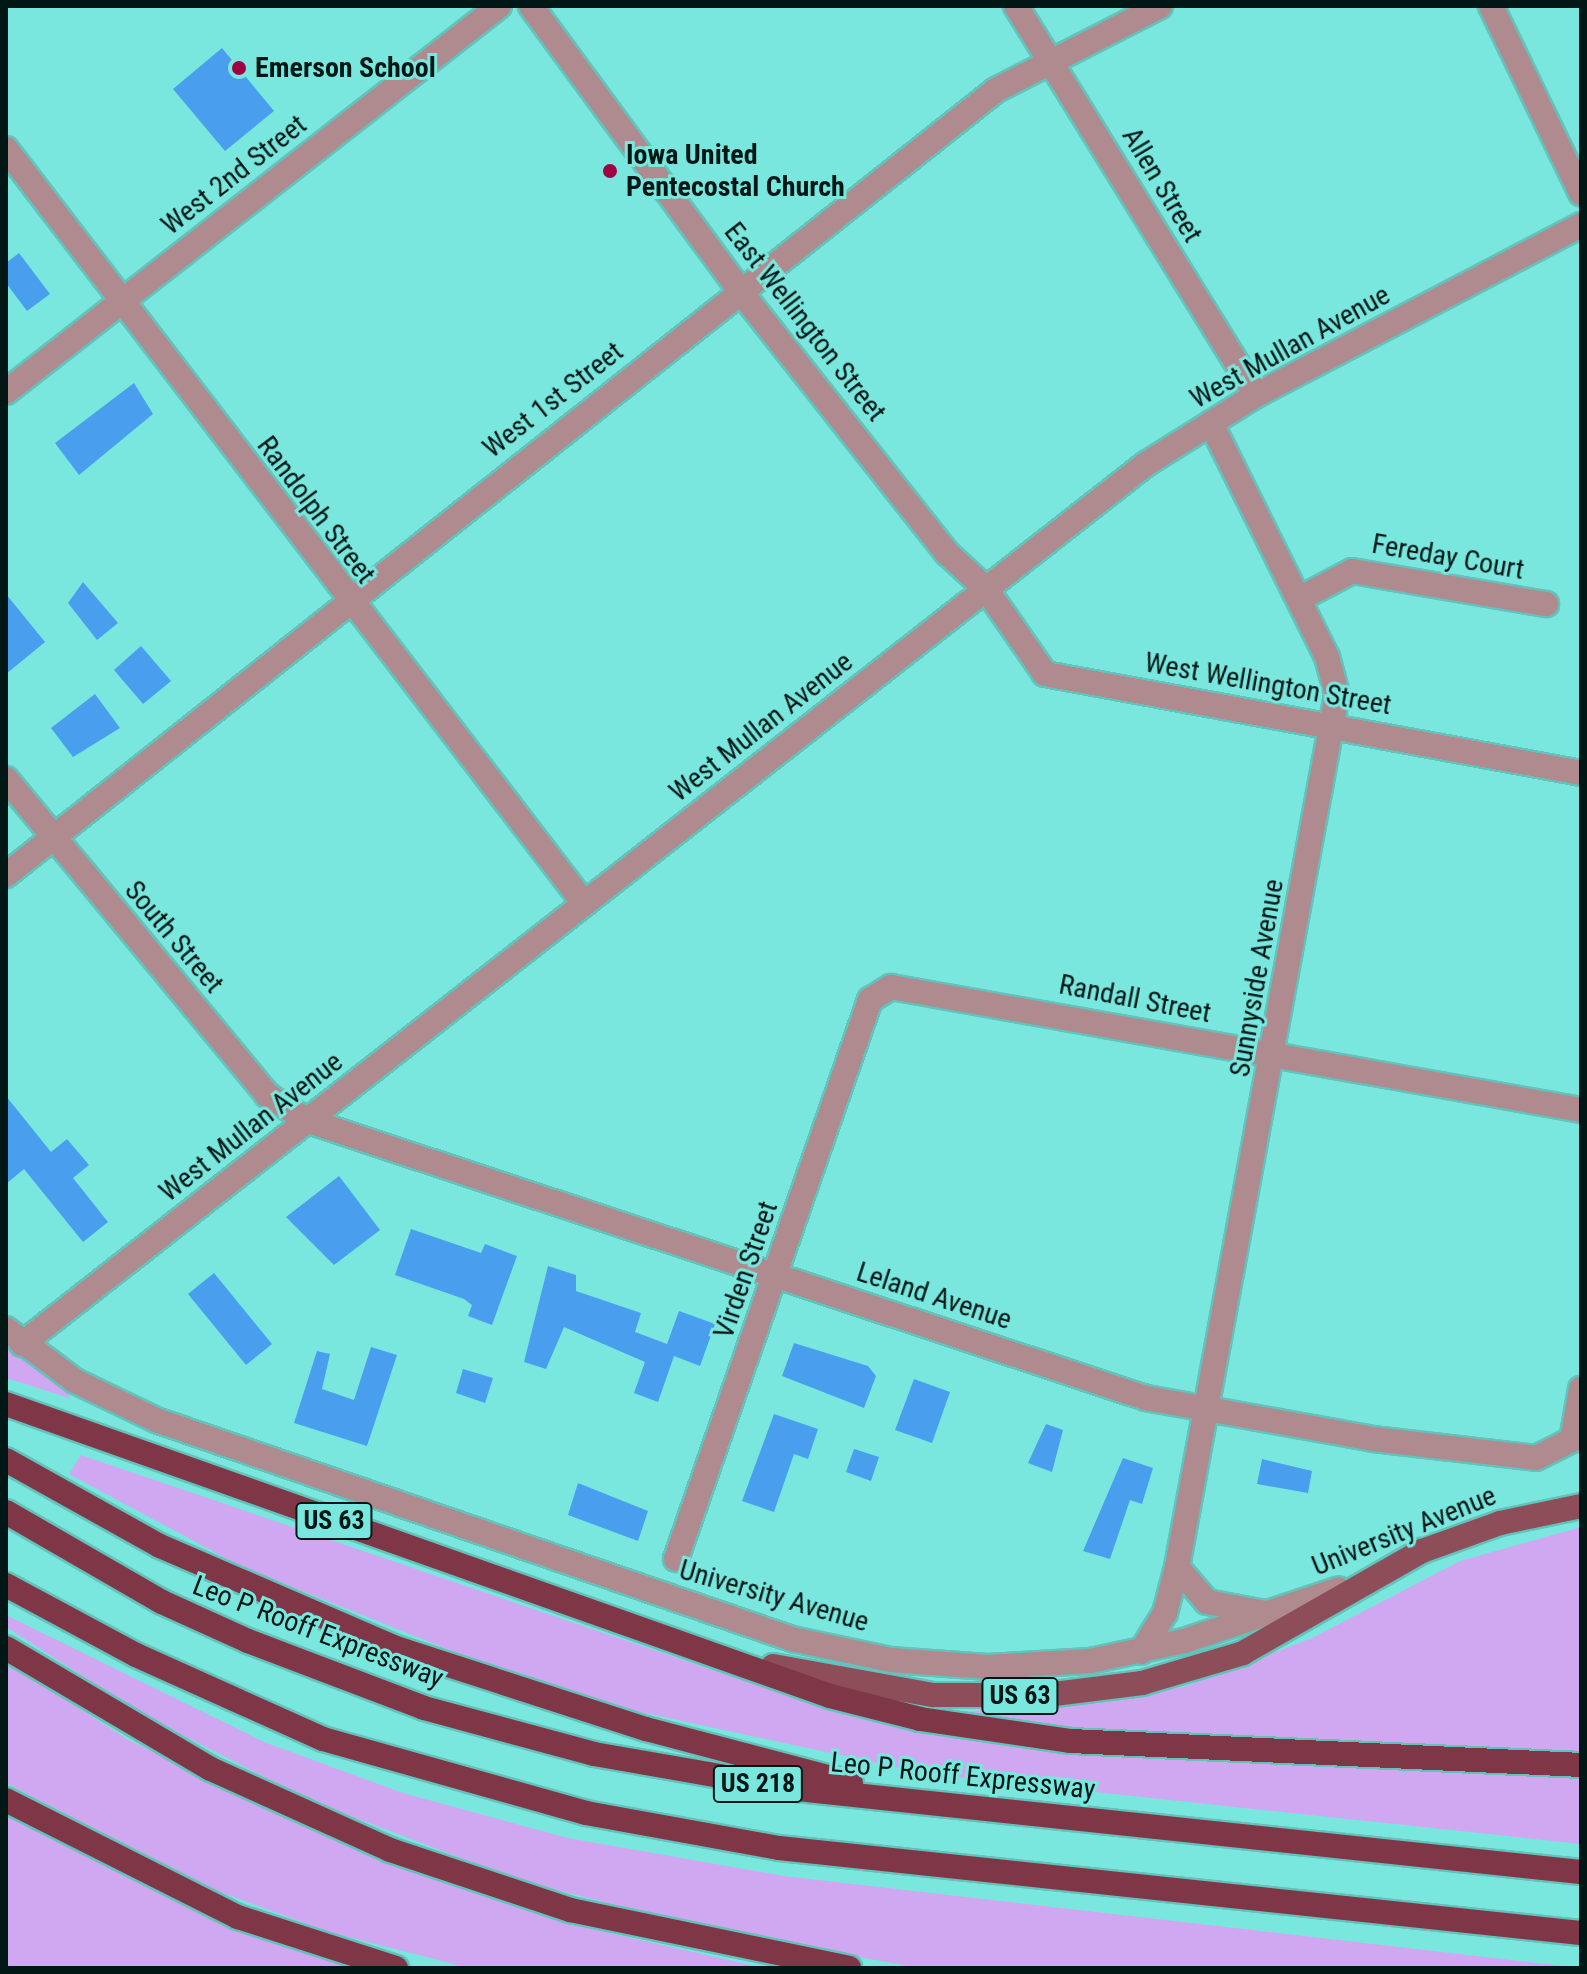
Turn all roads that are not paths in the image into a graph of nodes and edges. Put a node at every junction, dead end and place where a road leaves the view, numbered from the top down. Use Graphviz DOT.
graph roads {
  1 [pos="499,6"];
  2 [pos="531,6"];
  3 [pos="1016,6"];
  4 [pos="1160,6"];
  5 [pos="1491,6"];
  6 [pos="1050,62"];
  7 [pos="6,149"];
  8 [pos="1581,193"];
  9 [pos="1581,225"];
  10 [pos="740,291"];
  11 [pos="122,301"];
  12 [pos="6,392"];
  13 [pos="1256,395"];
  14 [pos="1211,423"];
  15 [pos="986,589"];
  16 [pos="1299,599"];
  17 [pos="346,601"];
  18 [pos="1546,604"];
  19 [pos="1334,727"];
  20 [pos="1581,773"];
  21 [pos="6,779"];
  22 [pos="52,838"];
  23 [pos="6,875"];
  24 [pos="584,903"];
  25 [pos="870,1000"];
  26 [pos="1274,1056"];
  27 [pos="1581,1110"];
  28 [pos="308,1121"];
  29 [pos="776,1276"];
  30 [pos="14,1337"];
  31 [pos="1581,1389"];
  32 [pos="6,1404"];
  33 [pos="1206,1410"];
  34 [pos="6,1460"];
  35 [pos="1581,1506"];
  36 [pos="6,1512"];
  37 [pos="676,1559"];
  38 [pos="1177,1567"];
  39 [pos="1360,1581"];
  40 [pos="6,1585"];
  41 [pos="1275,1615"];
  42 [pos="662,1636"];
  43 [pos="6,1648"];
  44 [pos="1141,1652"];
  45 [pos="1581,1765"];
  46 [pos="6,1800"];
  47 [pos="915,1801"];
  48 [pos="1570,1871"];
  49 [pos="1581,1933"];
  50 [pos="396,1968"];
  51 [pos="849,1968"];
  1 -- 11 [label="street, West 2nd Street"];
  2 -- 10 [label="street, East Wellington Street"];
  3 -- 6 [label="street, Allen Street"];
  4 -- 6 [label="street, West 1st Street"];
  5 -- 8 [label="street"];
  6 -- 10 [label="street, West 1st Street"];
  6 -- 13 [label="street, Allen Street"];
  7 -- 11 [label="street, Randolph Street"];
  9 -- 13 [label="street, West Mullan Avenue"];
  10 -- 15 [label="street, East Wellington Street"];
  10 -- 17 [label="street, West 1st Street"];
  11 -- 12 [label="street, West 2nd Street"];
  11 -- 17 [label="street, Randolph Street"];
  13 -- 14 [label="street, West Mullan Avenue"];
  14 -- 15 [label="street, West Mullan Avenue"];
  14 -- 16 [label="street, Sunnyside Avenue"];
  15 -- 19 [label="street, West Wellington Street"];
  15 -- 24 [label="street, West Mullan Avenue"];
  16 -- 18 [label="street, Fereday Court"];
  16 -- 19 [label="street, Sunnyside Avenue"];
  17 -- 22 [label="street, West 1st Street"];
  17 -- 24 [label="street, Randolph Street"];
  19 -- 20 [label="street, West Wellington Street"];
  19 -- 26 [label="street, Sunnyside Avenue"];
  21 -- 22 [label="street, South Street"];
  22 -- 23 [label="street, West 1st Street"];
  22 -- 28 [label="street, South Street"];
  24 -- 28 [label="street, West Mullan Avenue"];
  25 -- 26 [label="street, Randall Street"];
  25 -- 29 [label="street, Virden Street"];
  26 -- 27 [label="street, Randall Street"];
  26 -- 33 [label="street, Sunnyside Avenue"];
  28 -- 29 [label="street, Leland Avenue"];
  28 -- 30 [label="street, West Mullan Avenue"];
  29 -- 33 [label="street, Leland Avenue"];
  29 -- 37 [label="street, Virden Street"];
  30 -- 44 [label="street, University Avenue"];
  31 -- 33 [label="street, Leland Avenue"];
  32 -- 42 [label="highway, US 63"];
  33 -- 38 [label="street, Sunnyside Avenue"];
  34 -- 47 [label="highway"];
  35 -- 39 [label="main road, University Avenue / US 63"];
  36 -- 47 [label="highway, Leo P Rooff Expressway / US 218"];
  38 -- 41 [label="street"];
  38 -- 44 [label="street, Sunnyside Avenue"];
  39 -- 41 [label="street, University Avenue"];
  39 -- 42 [label="main road, US 63"];
  40 -- 49 [label="highway, US 218"];
  41 -- 44 [label="street, University Avenue"];
  42 -- 45 [label="highway"];
  43 -- 51 [label="highway"];
  46 -- 50 [label="highway"];
  47 -- 48 [label="highway, Leo P Rooff Expressway / US 218"];
}
